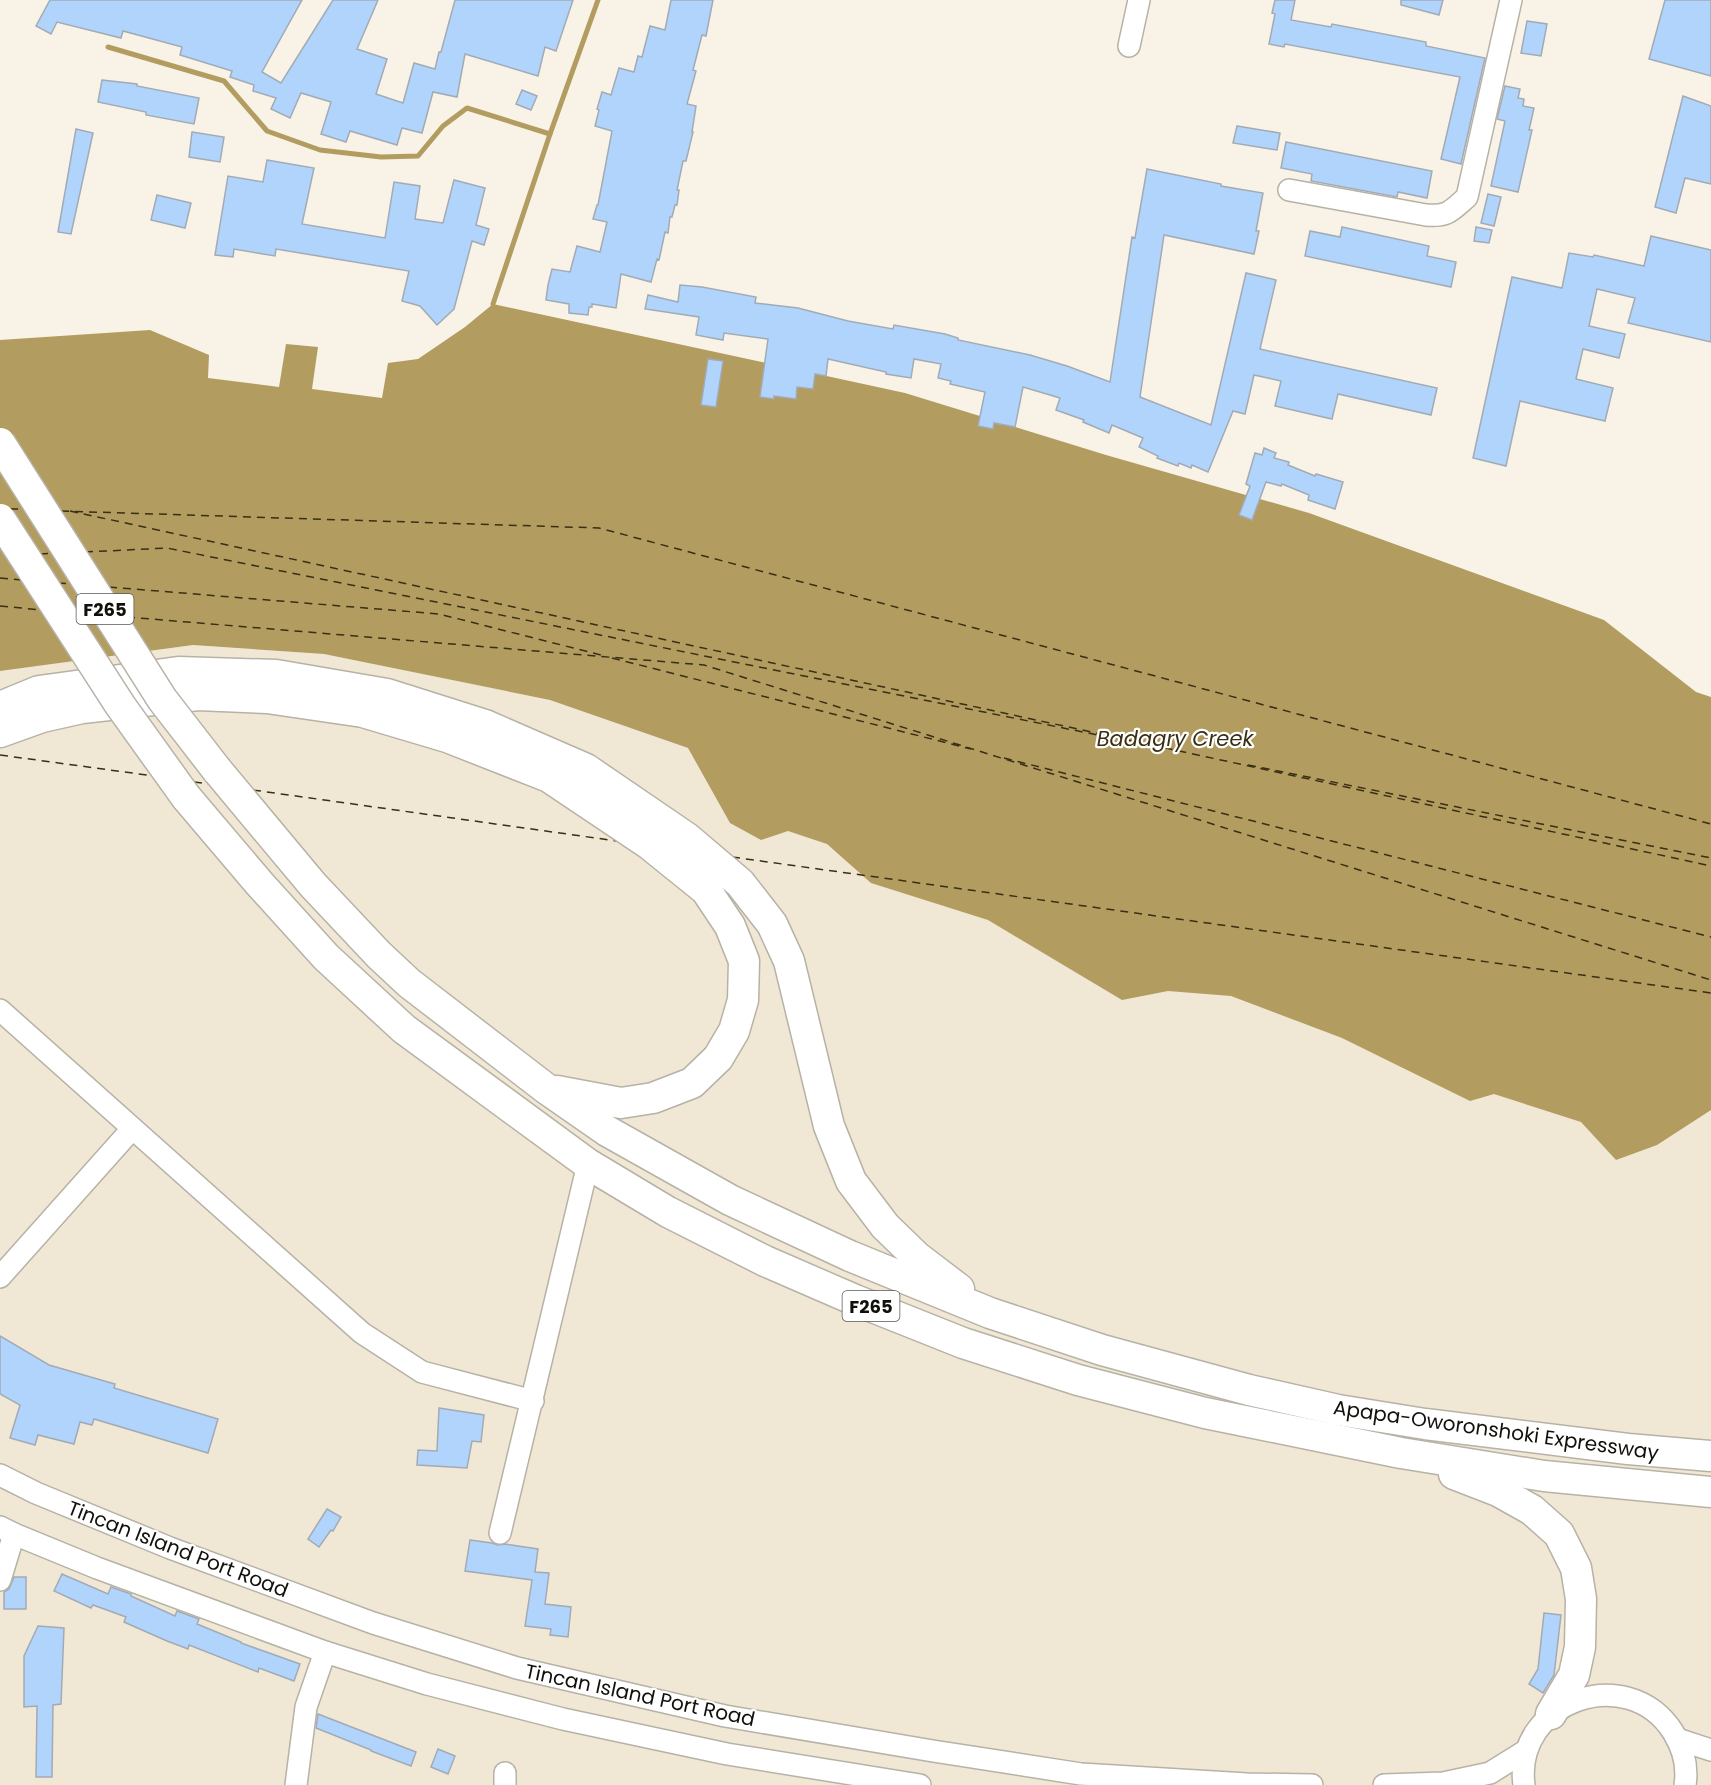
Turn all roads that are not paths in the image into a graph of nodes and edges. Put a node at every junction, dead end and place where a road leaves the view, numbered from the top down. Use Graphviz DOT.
graph roads {
  1 [pos="1139,0"];
  2 [pos="1511,0"];
  3 [pos="1130,46"];
  4 [pos="1289,190"];
  5 [pos="0,443"];
  6 [pos="0,519"];
  7 [pos="0,707"];
  8 [pos="0,732"];
  9 [pos="0,1010"];
  10 [pos="548,1090"];
  11 [pos="132,1129"];
  12 [pos="588,1164"];
  13 [pos="0,1277"];
  14 [pos="990,1313"];
  15 [pos="533,1401"];
  16 [pos="1401,1454"];
  17 [pos="1711,1456"];
  18 [pos="0,1475"];
  19 [pos="1711,1492"];
  20 [pos="7,1530"];
  21 [pos="500,1533"];
  22 [pos="0,1580"];
  23 [pos="325,1652"];
  24 [pos="1551,1714"];
  25 [pos="1677,1739"];
  26 [pos="1527,1750"];
  27 [pos="1711,1750"];
  28 [pos="296,1785"];
  29 [pos="920,1785"];
  30 [pos="1312,1785"];
  31 [pos="1384,1785"];
  32 [pos="1524,1785"];
  33 [pos="1685,1785"];
  1 -- 3 [label="street"];
  2 -- 4 [label="street"];
  5 -- 10 [label="highway, Apapa-Oworonshoki Expressway / F265, bridge"];
  6 -- 12 [label="highway, Apapa-Oworonshoki Expressway / F265, bridge"];
  7 -- 14 [label="highway"];
  8 -- 10 [label="highway"];
  9 -- 11 [label="street"];
  10 -- 14 [label="highway, Apapa-Oworonshoki Expressway / F265"];
  11 -- 13 [label="street"];
  11 -- 15 [label="street"];
  12 -- 15 [label="street"];
  12 -- 16 [label="highway, Apapa-Oworonshoki Expressway / F265"];
  14 -- 17 [label="highway, Apapa-Oworonshoki Expressway / F265"];
  15 -- 21 [label="street"];
  16 -- 19 [label="highway, Apapa-Oworonshoki Expressway / F265"];
  16 -- 24 [label="highway"];
  18 -- 30 [label="street, Tincan Island Port Road"];
  20 -- 22 [label="street"];
  20 -- 23 [label="street, Tincan Island Port Road"];
  23 -- 28 [label="street"];
  23 -- 29 [label="street, Tincan Island Port Road"];
  24 -- 25 [label="street"];
  24 -- 26 [label="street"];
  25 -- 27 [label="street"];
  25 -- 33 [label="street"];
  26 -- 31 [label="street"];
  26 -- 32 [label="street"];
}
